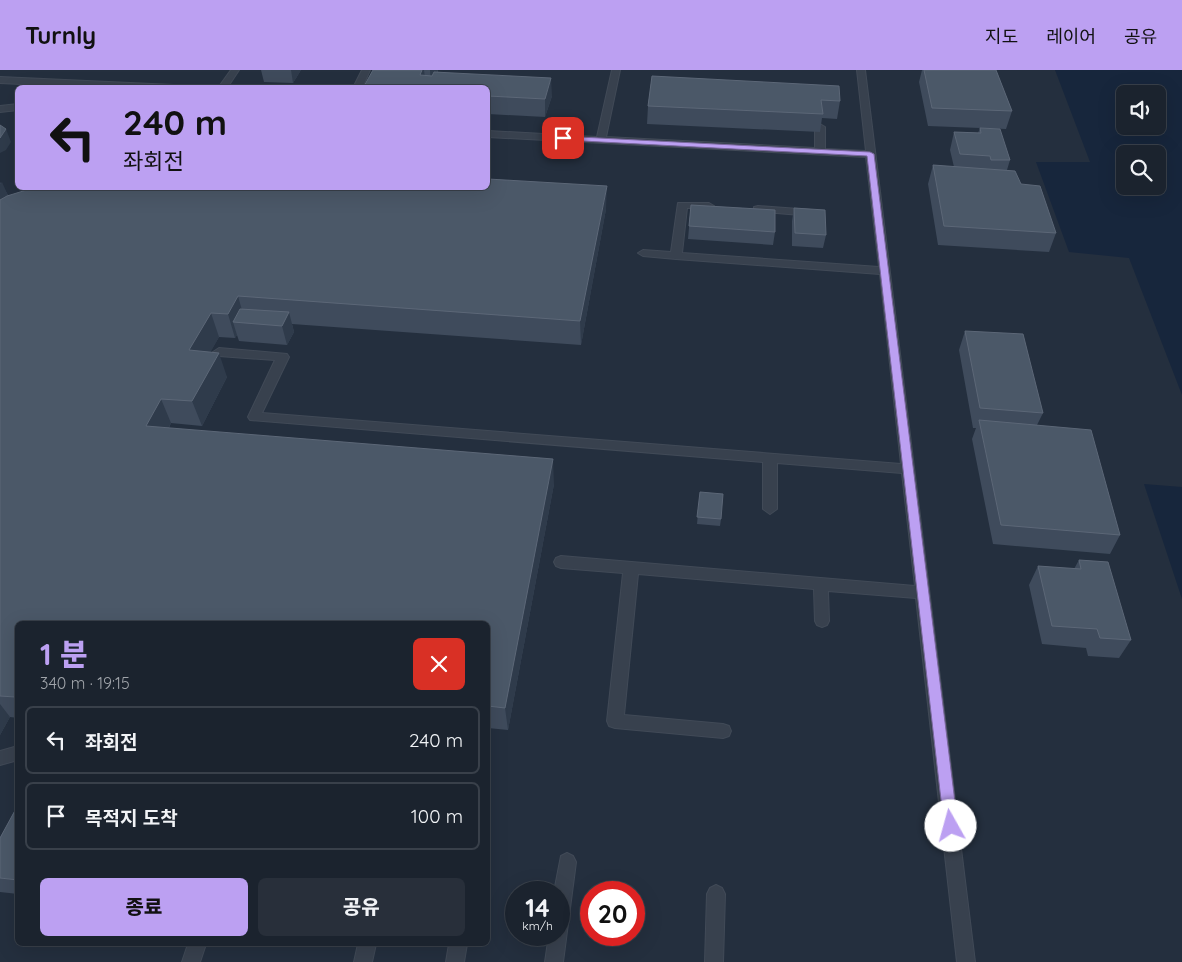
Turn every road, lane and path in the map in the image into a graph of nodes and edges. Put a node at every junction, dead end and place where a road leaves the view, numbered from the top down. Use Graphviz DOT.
graph roads {
  1 [pos="235,70"];
  2 [pos="366,70"];
  3 [pos="616,70"];
  4 [pos="861,70"];
  5 [pos="0,80"];
  6 [pos="109,85"];
  7 [pos="224,85"];
  8 [pos="358,85"];
  9 [pos="15,107"];
  10 [pos="0,108"];
  11 [pos="820,126"];
  12 [pos="490,134"];
  13 [pos="600,140"];
  14 [pos="820,152"];
  15 [pos="870,154"];
  16 [pos="719,207"];
  17 [pos="747,209"];
  18 [pos="813,213"];
  19 [pos="643,253"];
  20 [pos="676,256"];
  21 [pos="884,271"];
  22 [pos="219,352"];
  23 [pos="770,459"];
  24 [pos="908,470"];
  25 [pos="770,509"];
  26 [pos="562,562"];
  27 [pos="631,568"];
  28 [pos="820,584"];
  29 [pos="924,593"];
  30 [pos="822,621"];
  31 [pos="723,730"];
  32 [pos="15,754"];
  33 [pos="0,758"];
  34 [pos="568,862"];
  35 [pos="565,881"];
  36 [pos="716,894"];
  37 [pos="197,946"];
  38 [pos="367,946"];
  39 [pos="458,946"];
  40 [pos="556,946"];
  41 [pos="191,962"];
  42 [pos="363,962"];
  43 [pos="455,962"];
  44 [pos="554,962"];
  45 [pos="714,962"];
  46 [pos="966,962"];
  1 -- 7 [label="lane"];
  2 -- 8 [label="lane"];
  3 -- 13 [label="lane"];
  4 -- 15 [label="lane"];
  5 -- 6 [label="lane"];
  9 -- 10 [label="lane"];
  11 -- 14 [label="lane"];
  12 -- 13 [label="lane"];
  13 -- 14 [label="lane"];
  14 -- 15 [label="lane"];
  15 -- 21 [label="lane"];
  16 -- 20 [label="lane"];
  17 -- 18 [label="lane"];
  19 -- 20 [label="lane"];
  20 -- 21 [label="lane"];
  21 -- 24 [label="lane"];
  22 -- 23 [label="lane"];
  23 -- 24 [label="lane"];
  23 -- 25 [label="lane"];
  24 -- 29 [label="lane"];
  26 -- 27 [label="lane"];
  27 -- 28 [label="lane"];
  27 -- 31 [label="lane"];
  28 -- 29 [label="lane"];
  28 -- 30 [label="lane"];
  29 -- 46 [label="lane"];
  32 -- 33 [label="lane"];
  34 -- 35 [label="lane"];
  36 -- 45 [label="lane"];
  37 -- 41 [label="lane"];
  38 -- 42 [label="lane"];
  39 -- 43 [label="lane"];
  40 -- 44 [label="lane"];
}
